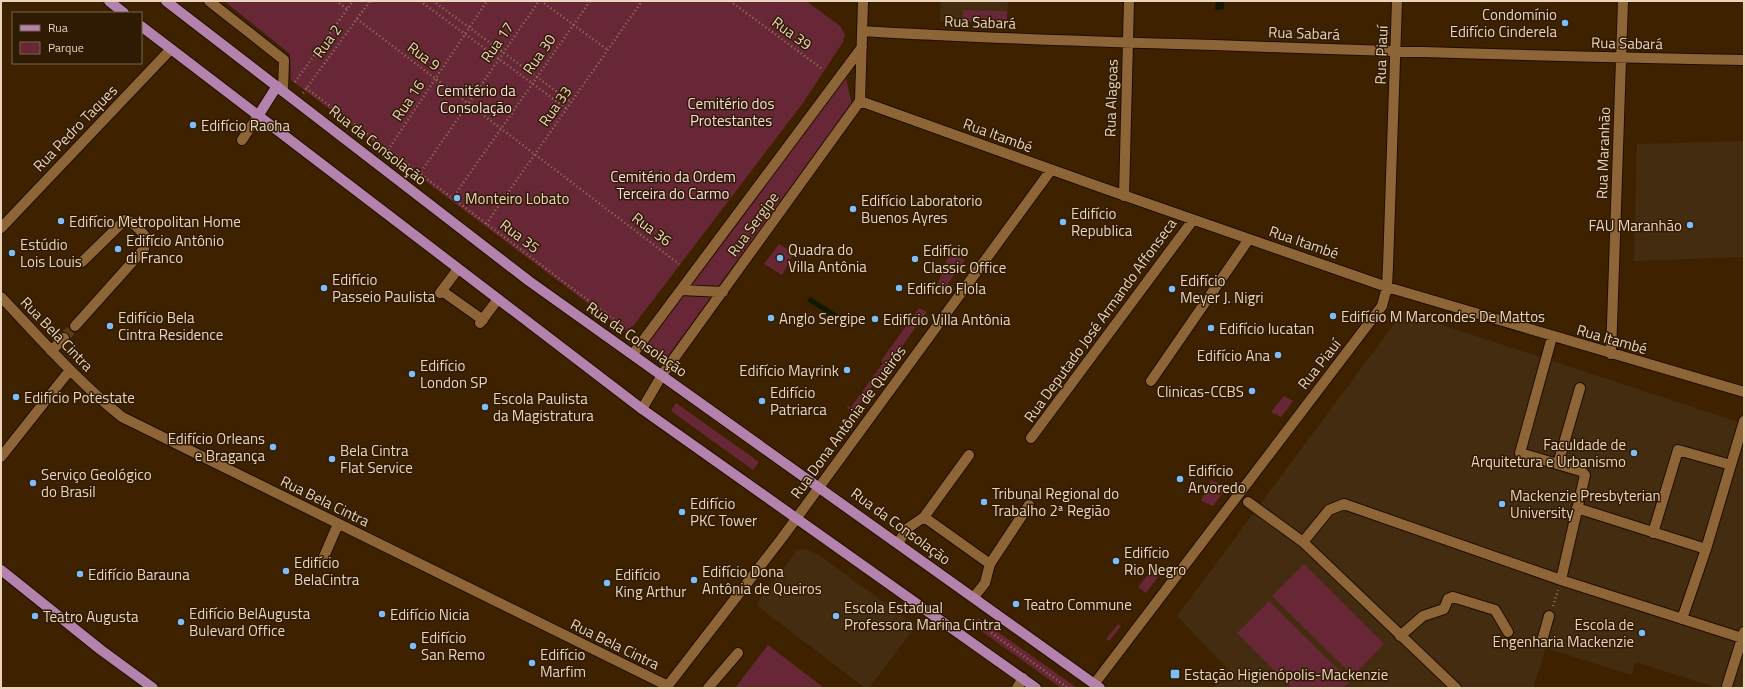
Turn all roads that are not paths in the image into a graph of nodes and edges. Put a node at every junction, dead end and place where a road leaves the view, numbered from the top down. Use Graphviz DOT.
graph roads {
  1 [pos="109,1"];
  2 [pos="166,1"];
  3 [pos="209,1"];
  4 [pos="863,1"];
  5 [pos="1129,1"];
  6 [pos="1397,1"];
  7 [pos="1623,1"];
  8 [pos="123,12"];
  9 [pos="142,27"];
  10 [pos="862,31"];
  11 [pos="1128,43"];
  12 [pos="862,47"];
  13 [pos="172,49"];
  14 [pos="1396,52"];
  15 [pos="1622,58"];
  16 [pos="1744,60"];
  17 [pos="284,88"];
  18 [pos="860,101"];
  19 [pos="258,116"];
  20 [pos="242,140"];
  21 [pos="1051,170"];
  22 [pos="1124,196"];
  23 [pos="1192,220"];
  24 [pos="1,228"];
  25 [pos="1249,239"];
  26 [pos="82,262"];
  27 [pos="458,269"];
  28 [pos="1387,287"];
  29 [pos="680,290"];
  30 [pos="723,292"];
  31 [pos="1,297"];
  32 [pos="498,299"];
  33 [pos="75,326"];
  34 [pos="1552,337"];
  35 [pos="64,338"];
  36 [pos="52,351"];
  37 [pos="633,354"];
  38 [pos="1611,354"];
  39 [pos="70,370"];
  40 [pos="662,375"];
  41 [pos="1151,380"];
  42 [pos="1580,388"];
  43 [pos="1744,392"];
  44 [pos="642,409"];
  45 [pos="1743,426"];
  46 [pos="1031,438"];
  47 [pos="969,455"];
  48 [pos="1,457"];
  49 [pos="1558,464"];
  50 [pos="1731,465"];
  51 [pos="819,486"];
  52 [pos="1248,502"];
  53 [pos="1029,505"];
  54 [pos="1577,508"];
  55 [pos="924,517"];
  56 [pos="796,519"];
  57 [pos="338,524"];
  58 [pos="1653,533"];
  59 [pos="1303,542"];
  60 [pos="898,543"];
  61 [pos="1706,549"];
  62 [pos="323,559"];
  63 [pos="990,564"];
  64 [pos="1,570"];
  65 [pos="1561,580"];
  66 [pos="974,598"];
  67 [pos="1549,616"];
  68 [pos="1682,618"];
  69 [pos="1508,632"];
  70 [pos="1743,635"];
  71 [pos="1400,636"];
  72 [pos="1542,641"];
  73 [pos="738,653"];
  74 [pos="1740,657"];
  75 [pos="1023,678"];
  76 [pos="1097,686"];
  77 [pos="1727,686"];
  78 [pos="667,687"];
  79 [pos="152,688"];
  80 [pos="708,688"];
  81 [pos="1017,688"];
  82 [pos="1036,688"];
  83 [pos="1456,688"];
  1 -- 8 [label="main road"];
  2 -- 17 [label="main road, Rua da Consolação"];
  3 -- 17 [label="street"];
  4 -- 10 [label="street"];
  5 -- 11 [label="street, Rua Alagoas"];
  6 -- 14 [label="street, Rua Piauí"];
  7 -- 15 [label="street, Rua Maranhão"];
  9 -- 13 [label="main road"];
  10 -- 11 [label="street, Rua Sabará"];
  10 -- 12 [label="street"];
  11 -- 14 [label="street, Rua Sabará"];
  11 -- 22 [label="street, Rua Alagoas"];
  12 -- 18 [label="street"];
  12 -- 29 [label="street, Rua Sergipe"];
  13 -- 19 [label="main road"];
  13 -- 24 [label="street, Rua Pedro Taques"];
  14 -- 15 [label="street, Rua Sabará"];
  14 -- 28 [label="street, Rua Piauí"];
  15 -- 16 [label="street, Rua Sabará"];
  15 -- 38 [label="street, Rua Maranhão"];
  17 -- 19 [label="main road"];
  17 -- 37 [label="main road, Rua da Consolação"];
  18 -- 21 [label="street, Rua Itambé"];
  18 -- 30 [label="street, Rua Sergipe"];
  19 -- 20 [label="street"];
  19 -- 27 [label="main road"];
  21 -- 22 [label="street, Rua Itambé"];
  21 -- 51 [label="street, Rua Dona Antônia de Queirós"];
  22 -- 23 [label="street, Rua Itambé"];
  23 -- 25 [label="street, Rua Itambé"];
  23 -- 46 [label="street, Rua Deputado José Armando Affonseca"];
  25 -- 28 [label="street, Rua Itambé"];
  25 -- 41 [label="street"];
  26 -- 33 [label="street"];
  27 -- 32 [label="main road"];
  27 -- 32 [label="street"];
  28 -- 34 [label="street, Rua Itambé"];
  28 -- 76 [label="street, Rua Piauí"];
  29 -- 30 [label="street"];
  29 -- 37 [label="street, Rua Sergipe"];
  30 -- 40 [label="street, Rua Sergipe"];
  31 -- 36 [label="street, Rua Bela Cintra"];
  32 -- 44 [label="main road"];
  34 -- 38 [label="street, Rua Itambé"];
  34 -- 49 [label="street"];
  35 -- 36 [label="street"];
  36 -- 39 [label="street, Rua Bela Cintra"];
  37 -- 40 [label="main road, Rua da Consolação"];
  38 -- 43 [label="street, Rua Itambé"];
  39 -- 48 [label="street"];
  39 -- 57 [label="street, Rua Bela Cintra"];
  40 -- 44 [label="street, Rua Sergipe"];
  40 -- 51 [label="main road, Rua da Consolação"];
  42 -- 49 [label="street"];
  44 -- 56 [label="main road"];
  45 -- 50 [label="street"];
  47 -- 55 [label="street"];
  49 -- 54 [label="street"];
  50 -- 58 [label="street"];
  50 -- 61 [label="street"];
  51 -- 56 [label="street, Rua Dona Antônia de Queirós"];
  51 -- 60 [label="main road, Rua da Consolação"];
  52 -- 59 [label="street"];
  53 -- 63 [label="street"];
  54 -- 58 [label="street"];
  54 -- 65 [label="street"];
  55 -- 60 [label="street"];
  55 -- 63 [label="street"];
  56 -- 75 [label="main road"];
  56 -- 78 [label="street, Rua Dona Antônia de Queirós"];
  57 -- 62 [label="street"];
  57 -- 78 [label="street, Rua Bela Cintra"];
  58 -- 61 [label="street"];
  59 -- 65 [label="street"];
  59 -- 71 [label="street"];
  60 -- 66 [label="main road, Rua da Consolação"];
  61 -- 68 [label="street"];
  63 -- 66 [label="street"];
  64 -- 79 [label="main road"];
  65 -- 68 [label="street"];
  66 -- 76 [label="main road, Rua da Consolação"];
  67 -- 72 [label="street"];
  68 -- 70 [label="street"];
  69 -- 71 [label="street"];
  70 -- 74 [label="street"];
  71 -- 83 [label="street"];
  73 -- 80 [label="street"];
  74 -- 77 [label="street"];
  75 -- 81 [label="street"];
  75 -- 82 [label="main road"];
}
